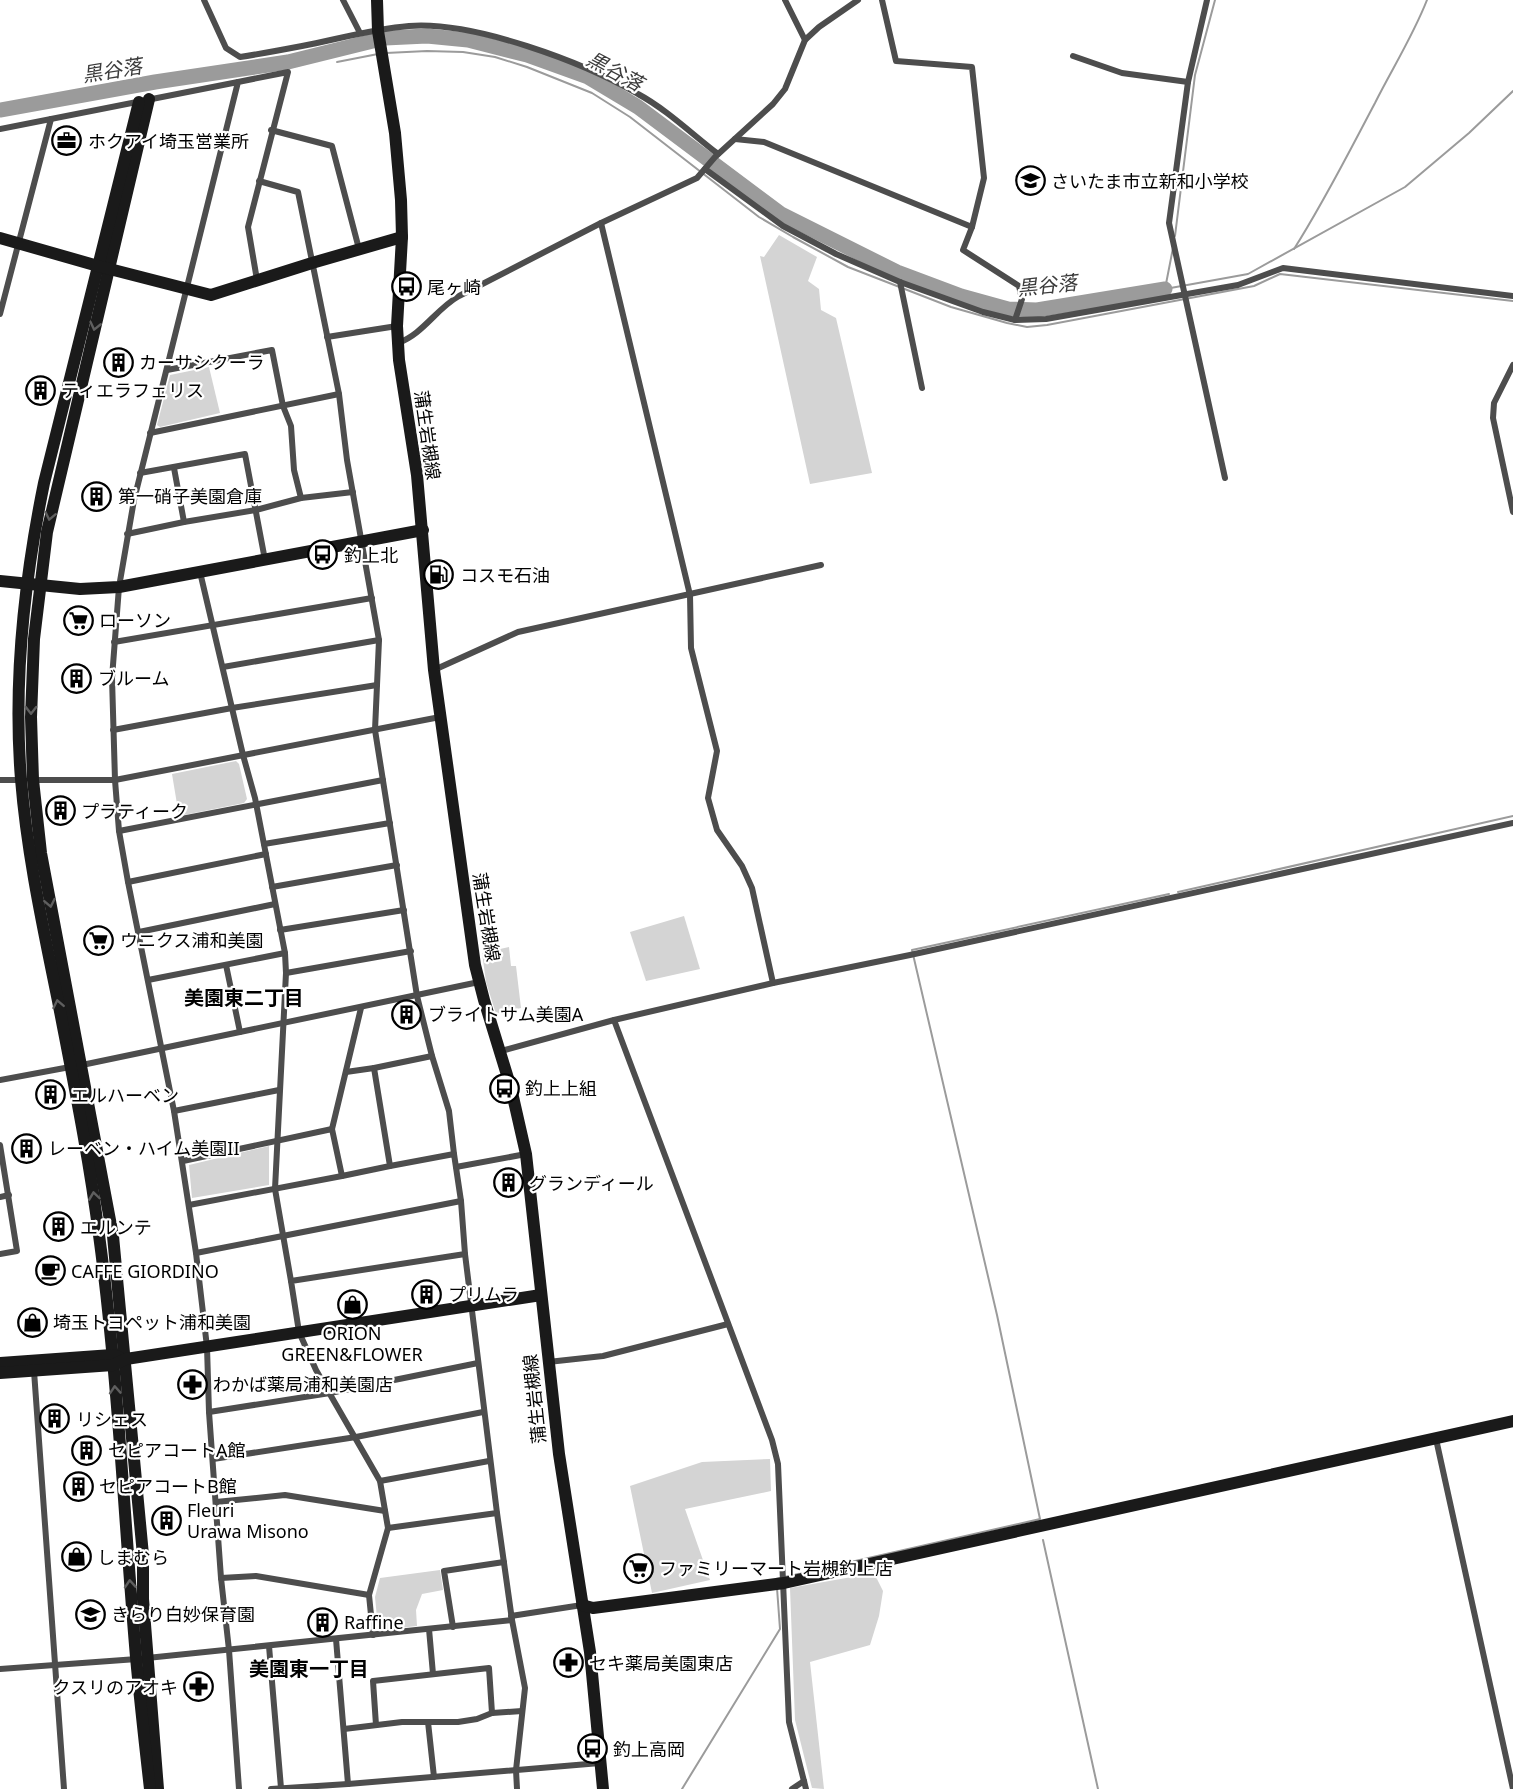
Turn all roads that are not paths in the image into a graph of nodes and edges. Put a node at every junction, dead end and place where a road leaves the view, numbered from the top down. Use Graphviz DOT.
graph roads {
  1 [pos="204,0"];
  2 [pos="344,0"];
  3 [pos="377,0"];
  4 [pos="785,0"];
  5 [pos="858,0"];
  6 [pos="882,0"];
  7 [pos="1207,0"];
  8 [pos="360,33"];
  9 [pos="379,37"];
  10 [pos="805,40"];
  11 [pos="1073,56"];
  12 [pos="238,82"];
  13 [pos="1188,82"];
  14 [pos="144,100"];
  15 [pos="51,119"];
  16 [pos="0,129"];
  17 [pos="271,130"];
  18 [pos="735,139"];
  19 [pos="717,155"];
  20 [pos="707,167"];
  21 [pos="259,181"];
  22 [pos="601,223"];
  23 [pos="972,227"];
  24 [pos="402,237"];
  25 [pos="0,238"];
  26 [pos="18,242"];
  27 [pos="359,249"];
  28 [pos="312,262"];
  29 [pos="103,268"];
  30 [pos="257,281"];
  31 [pos="900,282"];
  32 [pos="187,289"];
  33 [pos="1183,294"];
  34 [pos="1513,296"];
  35 [pos="0,314"];
  36 [pos="1015,320"];
  37 [pos="398,326"];
  38 [pos="327,337"];
  39 [pos="398,343"];
  40 [pos="1513,365"];
  41 [pos="167,370"];
  42 [pos="922,388"];
  43 [pos="339,394"];
  44 [pos="283,406"];
  45 [pos="150,433"];
  46 [pos="174,468"];
  47 [pos="140,473"];
  48 [pos="1225,478"];
  49 [pos="353,492"];
  50 [pos="301,498"];
  51 [pos="256,510"];
  52 [pos="1513,512"];
  53 [pos="184,522"];
  54 [pos="423,530"];
  55 [pos="127,534"];
  56 [pos="362,541"];
  57 [pos="265,560"];
  58 [pos="821,565"];
  59 [pos="200,572"];
  60 [pos="0,581"];
  61 [pos="26,584"];
  62 [pos="39,586"];
  63 [pos="119,587"];
  64 [pos="690,595"];
  65 [pos="372,598"];
  66 [pos="213,626"];
  67 [pos="379,640"];
  68 [pos="114,642"];
  69 [pos="224,667"];
  70 [pos="434,670"];
  71 [pos="377,686"];
  72 [pos="232,708"];
  73 [pos="440,717"];
  74 [pos="113,730"];
  75 [pos="375,730"];
  76 [pos="243,755"];
  77 [pos="0,780"];
  78 [pos="27,780"];
  79 [pos="115,780"];
  80 [pos="383,780"];
  81 [pos="257,806"];
  82 [pos="390,823"];
  83 [pos="1513,823"];
  84 [pos="119,831"];
  85 [pos="264,844"];
  86 [pos="266,854"];
  87 [pos="397,865"];
  88 [pos="128,882"];
  89 [pos="272,887"];
  90 [pos="275,904"];
  91 [pos="404,910"];
  92 [pos="280,930"];
  93 [pos="139,933"];
  94 [pos="411,951"];
  95 [pos="285,953"];
  96 [pos="226,964"];
  97 [pos="286,973"];
  98 [pos="148,980"];
  99 [pos="479,982"];
  100 [pos="773,983"];
  101 [pos="417,996"];
  102 [pos="361,1008"];
  103 [pos="614,1020"];
  104 [pos="284,1024"];
  105 [pos="240,1032"];
  106 [pos="161,1048"];
  107 [pos="501,1052"];
  108 [pos="432,1056"];
  109 [pos="76,1066"];
  110 [pos="374,1068"];
  111 [pos="346,1072"];
  112 [pos="0,1080"];
  113 [pos="279,1090"];
  114 [pos="174,1112"];
  115 [pos="332,1129"];
  116 [pos="276,1139"];
  117 [pos="0,1145"];
  118 [pos="454,1154"];
  119 [pos="526,1154"];
  120 [pos="183,1161"];
  121 [pos="390,1166"];
  122 [pos="456,1167"];
  123 [pos="342,1176"];
  124 [pos="275,1189"];
  125 [pos="9,1195"];
  126 [pos="0,1197"];
  127 [pos="461,1201"];
  128 [pos="189,1205"];
  129 [pos="283,1236"];
  130 [pos="196,1253"];
  131 [pos="0,1254"];
  132 [pos="465,1254"];
  133 [pos="291,1281"];
  134 [pos="541,1295"];
  135 [pos="471,1306"];
  136 [pos="728,1324"];
  137 [pos="300,1332"];
  138 [pos="207,1347"];
  139 [pos="126,1359"];
  140 [pos="113,1360"];
  141 [pos="548,1362"];
  142 [pos="0,1363"];
  143 [pos="478,1363"];
  144 [pos="34,1370"];
  145 [pos="0,1373"];
  146 [pos="330,1393"];
  147 [pos="209,1412"];
  148 [pos="483,1412"];
  149 [pos="1513,1421"];
  150 [pos="356,1437"];
  151 [pos="1436,1439"];
  152 [pos="213,1459"];
  153 [pos="489,1461"];
  154 [pos="380,1481"];
  155 [pos="216,1503"];
  156 [pos="385,1511"];
  157 [pos="496,1514"];
  158 [pos="388,1528"];
  159 [pos="504,1562"];
  160 [pos="221,1578"];
  161 [pos="784,1583"];
  162 [pos="369,1595"];
  163 [pos="582,1605"];
  164 [pos="511,1618"];
  165 [pos="453,1627"];
  166 [pos="429,1629"];
  167 [pos="373,1635"];
  168 [pos="336,1639"];
  169 [pos="269,1646"];
  170 [pos="230,1650"];
  171 [pos="142,1658"];
  172 [pos="55,1665"];
  173 [pos="0,1668"];
  174 [pos="433,1674"];
  175 [pos="522,1711"];
  176 [pos="492,1713"];
  177 [pos="428,1722"];
  178 [pos="376,1725"];
  179 [pos="344,1730"];
  180 [pos="600,1763"];
  181 [pos="516,1770"];
  182 [pos="434,1777"];
  183 [pos="405,1779"];
  184 [pos="804,1781"];
  185 [pos="348,1784"];
  186 [pos="281,1788"];
  187 [pos="64,1789"];
  188 [pos="150,1789"];
  189 [pos="158,1789"];
  190 [pos="239,1789"];
  191 [pos="271,1789"];
  192 [pos="406,1789"];
  193 [pos="517,1789"];
  194 [pos="603,1789"];
  195 [pos="792,1789"];
  196 [pos="806,1789"];
  197 [pos="1513,1789"];
  1 -- 8 [label="street"];
  2 -- 8 [label="street"];
  3 -- 9 [label="street, 蒲生岩槻線"];
  4 -- 10 [label="street"];
  5 -- 10 [label="street"];
  6 -- 23 [label="street"];
  7 -- 13 [label="street"];
  8 -- 9 [label="street"];
  9 -- 19 [label="street"];
  9 -- 24 [label="street, 蒲生岩槻線"];
  10 -- 18 [label="street"];
  11 -- 13 [label="street"];
  12 -- 14 [label="street"];
  12 -- 17 [label="street"];
  12 -- 32 [label="street"];
  13 -- 33 [label="street"];
  14 -- 15 [label="street"];
  14 -- 29 [label="street"];
  15 -- 16 [label="street"];
  15 -- 26 [label="street"];
  17 -- 21 [label="street"];
  17 -- 27 [label="street"];
  18 -- 19 [label="street"];
  18 -- 23 [label="street"];
  19 -- 20 [label="street"];
  20 -- 22 [label="street"];
  20 -- 31 [label="street"];
  21 -- 28 [label="street"];
  21 -- 30 [label="street"];
  22 -- 39 [label="street"];
  22 -- 64 [label="street"];
  23 -- 36 [label="street"];
  24 -- 27 [label="street"];
  24 -- 37 [label="street, 蒲生岩槻線"];
  25 -- 26 [label="street"];
  26 -- 29 [label="street"];
  26 -- 35 [label="street"];
  27 -- 28 [label="street"];
  28 -- 30 [label="street"];
  28 -- 38 [label="street"];
  29 -- 32 [label="street"];
  29 -- 61 [label="street"];
  29 -- 62 [label="street, one-way"];
  30 -- 32 [label="street"];
  31 -- 36 [label="street"];
  31 -- 42 [label="street"];
  32 -- 41 [label="street"];
  33 -- 34 [label="street"];
  33 -- 36 [label="street"];
  33 -- 48 [label="street"];
  37 -- 38 [label="street"];
  37 -- 39 [label="street, 蒲生岩槻線"];
  38 -- 43 [label="street"];
  39 -- 54 [label="street, 蒲生岩槻線"];
  40 -- 52 [label="street"];
  41 -- 44 [label="street"];
  41 -- 45 [label="street"];
  43 -- 44 [label="street"];
  43 -- 49 [label="street"];
  44 -- 45 [label="street"];
  44 -- 50 [label="street"];
  45 -- 47 [label="street"];
  46 -- 47 [label="street"];
  46 -- 51 [label="street"];
  46 -- 53 [label="street"];
  47 -- 55 [label="street"];
  49 -- 50 [label="street"];
  49 -- 56 [label="street"];
  50 -- 51 [label="street"];
  51 -- 53 [label="street"];
  51 -- 57 [label="street"];
  53 -- 55 [label="street"];
  54 -- 56 [label="street"];
  54 -- 70 [label="street, 蒲生岩槻線"];
  55 -- 63 [label="street"];
  56 -- 57 [label="street"];
  56 -- 65 [label="street"];
  57 -- 59 [label="street"];
  58 -- 64 [label="street"];
  59 -- 63 [label="street"];
  59 -- 66 [label="street"];
  60 -- 61 [label="street"];
  61 -- 62 [label="street"];
  61 -- 78 [label="street"];
  62 -- 63 [label="street"];
  62 -- 78 [label="street, one-way"];
  63 -- 68 [label="street"];
  64 -- 70 [label="street"];
  64 -- 100 [label="street"];
  65 -- 66 [label="street"];
  65 -- 67 [label="street"];
  66 -- 68 [label="street"];
  66 -- 69 [label="street"];
  67 -- 69 [label="street"];
  67 -- 71 [label="street"];
  68 -- 74 [label="street"];
  69 -- 72 [label="street"];
  70 -- 73 [label="street, 蒲生岩槻線"];
  71 -- 72 [label="street"];
  71 -- 75 [label="street"];
  72 -- 74 [label="street"];
  72 -- 76 [label="street"];
  73 -- 75 [label="street"];
  73 -- 99 [label="street, 蒲生岩槻線"];
  74 -- 79 [label="street"];
  75 -- 76 [label="street"];
  75 -- 80 [label="street"];
  76 -- 79 [label="street"];
  76 -- 81 [label="street"];
  77 -- 78 [label="street"];
  78 -- 79 [label="street"];
  78 -- 109 [label="street"];
  79 -- 84 [label="street"];
  80 -- 81 [label="street"];
  80 -- 82 [label="street"];
  81 -- 84 [label="street"];
  81 -- 85 [label="street"];
  82 -- 85 [label="street"];
  82 -- 87 [label="street"];
  83 -- 100 [label="street"];
  84 -- 88 [label="street"];
  85 -- 86 [label="street"];
  86 -- 88 [label="street"];
  86 -- 89 [label="street"];
  87 -- 89 [label="street"];
  87 -- 91 [label="street"];
  88 -- 93 [label="street"];
  89 -- 90 [label="street"];
  90 -- 92 [label="street"];
  90 -- 93 [label="street"];
  91 -- 92 [label="street"];
  91 -- 94 [label="street"];
  92 -- 95 [label="street"];
  93 -- 98 [label="street"];
  94 -- 97 [label="street"];
  94 -- 101 [label="street"];
  95 -- 96 [label="street"];
  95 -- 97 [label="street"];
  96 -- 98 [label="street"];
  96 -- 105 [label="street"];
  97 -- 104 [label="street"];
  98 -- 106 [label="street"];
  99 -- 101 [label="street"];
  99 -- 107 [label="street, 蒲生岩槻線"];
  100 -- 103 [label="street"];
  101 -- 102 [label="street"];
  101 -- 108 [label="street"];
  102 -- 104 [label="street"];
  102 -- 111 [label="street"];
  103 -- 107 [label="street"];
  103 -- 136 [label="street"];
  104 -- 105 [label="street"];
  104 -- 113 [label="street"];
  105 -- 106 [label="street"];
  106 -- 109 [label="street"];
  106 -- 114 [label="street"];
  107 -- 119 [label="street, 蒲生岩槻線"];
  108 -- 110 [label="street"];
  108 -- 118 [label="street"];
  109 -- 112 [label="street"];
  109 -- 139 [label="street"];
  140 -- 109 [label="street, one-way"];
  110 -- 111 [label="street"];
  110 -- 121 [label="street"];
  111 -- 115 [label="street"];
  113 -- 114 [label="street"];
  113 -- 116 [label="street"];
  114 -- 120 [label="street"];
  115 -- 116 [label="street"];
  115 -- 123 [label="street"];
  116 -- 120 [label="street"];
  116 -- 124 [label="street"];
  117 -- 125 [label="street"];
  118 -- 121 [label="street"];
  118 -- 122 [label="street"];
  119 -- 122 [label="street"];
  119 -- 134 [label="street, 蒲生岩槻線"];
  120 -- 128 [label="street"];
  121 -- 123 [label="street"];
  122 -- 127 [label="street"];
  123 -- 124 [label="street"];
  124 -- 128 [label="street"];
  124 -- 129 [label="street"];
  125 -- 126 [label="street"];
  125 -- 131 [label="street"];
  127 -- 129 [label="street"];
  127 -- 132 [label="street"];
  128 -- 130 [label="street"];
  129 -- 130 [label="street"];
  129 -- 133 [label="street"];
  130 -- 138 [label="street"];
  132 -- 133 [label="street"];
  132 -- 135 [label="street"];
  133 -- 137 [label="street"];
  134 -- 135 [label="street"];
  134 -- 141 [label="street, 蒲生岩槻線"];
  135 -- 137 [label="street"];
  135 -- 143 [label="street"];
  136 -- 141 [label="street"];
  136 -- 161 [label="street"];
  137 -- 138 [label="street"];
  137 -- 146 [label="street"];
  138 -- 139 [label="street"];
  138 -- 147 [label="street"];
  139 -- 140 [label="street"];
  139 -- 171 [label="street"];
  140 -- 142 [label="street"];
  140 -- 144 [label="street"];
  171 -- 140 [label="street, one-way"];
  141 -- 163 [label="street, 蒲生岩槻線"];
  143 -- 146 [label="street"];
  143 -- 148 [label="street"];
  144 -- 145 [label="street"];
  144 -- 172 [label="street"];
  146 -- 147 [label="street"];
  146 -- 150 [label="street"];
  147 -- 152 [label="street"];
  148 -- 150 [label="street"];
  148 -- 153 [label="street"];
  149 -- 151 [label="street"];
  150 -- 152 [label="street"];
  150 -- 154 [label="street"];
  151 -- 161 [label="street"];
  151 -- 197 [label="street"];
  152 -- 155 [label="street"];
  153 -- 154 [label="street"];
  153 -- 157 [label="street"];
  154 -- 156 [label="street"];
  155 -- 156 [label="street"];
  155 -- 160 [label="street"];
  156 -- 158 [label="street"];
  157 -- 158 [label="street"];
  157 -- 159 [label="street"];
  158 -- 162 [label="street"];
  159 -- 164 [label="street"];
  159 -- 165 [label="street"];
  160 -- 162 [label="street"];
  160 -- 170 [label="street"];
  161 -- 163 [label="street"];
  161 -- 184 [label="street"];
  162 -- 167 [label="street"];
  163 -- 164 [label="street"];
  163 -- 180 [label="street, 蒲生岩槻線"];
  164 -- 165 [label="street"];
  164 -- 175 [label="street"];
  165 -- 166 [label="street"];
  166 -- 167 [label="street"];
  166 -- 174 [label="street"];
  167 -- 168 [label="street"];
  168 -- 169 [label="street"];
  168 -- 179 [label="street"];
  169 -- 170 [label="street"];
  169 -- 186 [label="street"];
  170 -- 171 [label="street"];
  170 -- 190 [label="street"];
  171 -- 172 [label="street"];
  171 -- 188 [label="street"];
  171 -- 189 [label="street"];
  172 -- 173 [label="street"];
  172 -- 187 [label="street"];
  174 -- 176 [label="street"];
  174 -- 178 [label="street"];
  175 -- 176 [label="street"];
  175 -- 181 [label="street"];
  176 -- 177 [label="street"];
  177 -- 178 [label="street"];
  177 -- 182 [label="street"];
  178 -- 179 [label="street"];
  179 -- 185 [label="street"];
  180 -- 181 [label="street"];
  180 -- 194 [label="street, 蒲生岩槻線"];
  181 -- 182 [label="street"];
  181 -- 193 [label="street"];
  182 -- 183 [label="street"];
  183 -- 185 [label="street"];
  183 -- 192 [label="street"];
  184 -- 195 [label="street"];
  184 -- 196 [label="street"];
  185 -- 186 [label="street"];
  186 -- 191 [label="street"];
}
